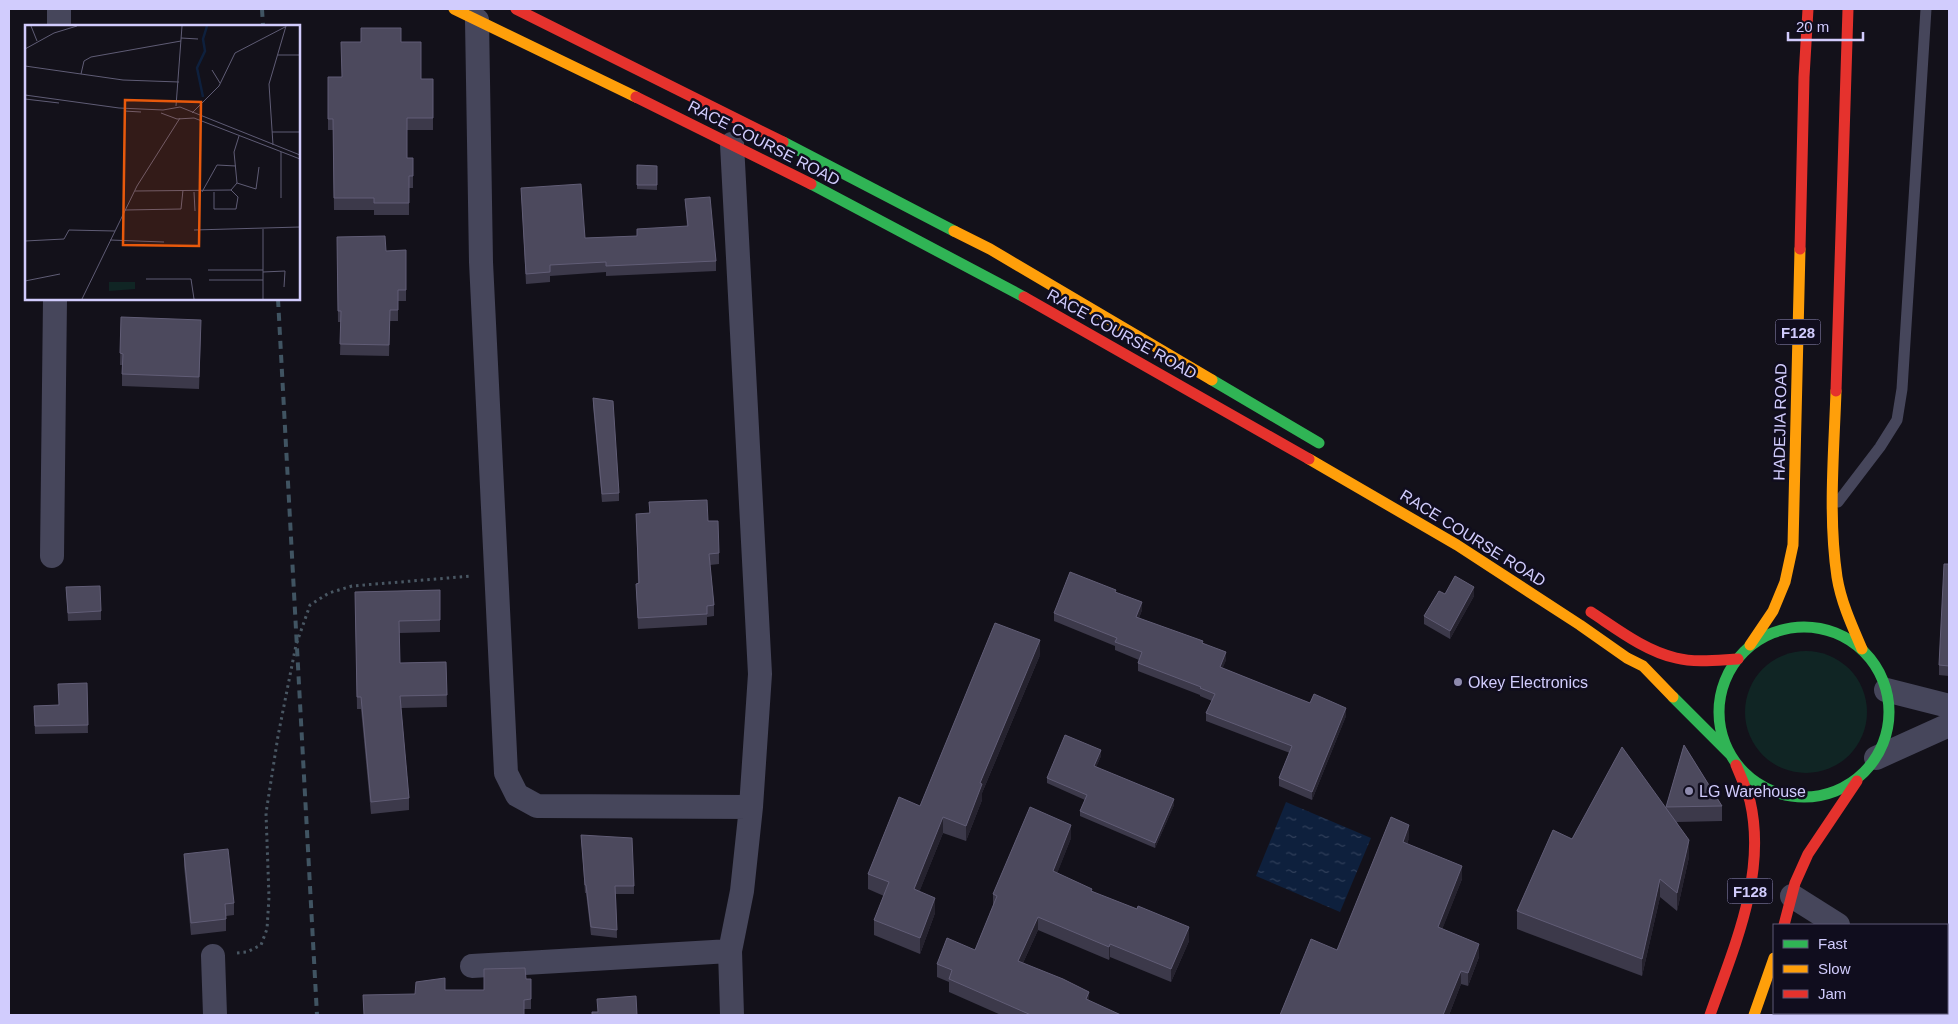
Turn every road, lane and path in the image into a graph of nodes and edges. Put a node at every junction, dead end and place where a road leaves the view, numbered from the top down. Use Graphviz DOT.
graph roads {
  1 [pos="59,9"];
  2 [pos="454,9"];
  3 [pos="516,9"];
  4 [pos="1808,9"];
  5 [pos="1848,9"];
  6 [pos="1926,9"];
  7 [pos="477,20"];
  8 [pos="59,25"];
  9 [pos="732,144"];
  10 [pos="55,300"];
  11 [pos="1333,451"];
  12 [pos="1832,509"];
  13 [pos="52,556"];
  14 [pos="495,574"];
  15 [pos="1583,607"];
  16 [pos="1750,645"];
  17 [pos="1862,649"];
  18 [pos="1738,659"];
  19 [pos="1886,690"];
  20 [pos="1949,706"];
  21 [pos="1949,725"];
  22 [pos="1733,759"];
  23 [pos="1868,767"];
  24 [pos="751,807"];
  25 [pos="1792,896"];
  26 [pos="1784,924"];
  27 [pos="1836,924"];
  28 [pos="730,951"];
  29 [pos="213,956"];
  30 [pos="1773,961"];
  31 [pos="472,966"];
  32 [pos="215,1015"];
  33 [pos="732,1015"];
  34 [pos="1710,1015"];
  35 [pos="1754,1015"];
  1 -- 8 [label="street"];
  2 -- 7 [label="street, RACE COURSE ROAD"];
  3 -- 11 [label="street, RACE COURSE ROAD"];
  4 -- 16 [label="street, HADEJIA ROAD / F128"];
  5 -- 12 [label="street, F128"];
  6 -- 12 [label="lane"];
  7 -- 9 [label="street, RACE COURSE ROAD"];
  7 -- 14 [label="street"];
  9 -- 22 [label="street, RACE COURSE ROAD"];
  9 -- 24 [label="street"];
  10 -- 13 [label="street"];
  12 -- 17 [label="street, F128"];
  14 -- 24 [label="street"];
  14 -- 29 [label="path"];
  15 -- 18 [label="street"];
  16 -- 17 [label="street"];
  16 -- 18 [label="street, F128"];
  17 -- 19 [label="street, F128"];
  18 -- 22 [label="street, F128"];
  19 -- 20 [label="street"];
  19 -- 23 [label="street, F128"];
  21 -- 23 [label="street"];
  22 -- 23 [label="street"];
  22 -- 34 [label="street, F128"];
  23 -- 25 [label="street, F128"];
  24 -- 28 [label="street"];
  25 -- 26 [label="street, F128"];
  25 -- 27 [label="street"];
  28 -- 31 [label="street"];
  28 -- 33 [label="street"];
  29 -- 32 [label="street"];
  30 -- 35 [label="street"];
}
